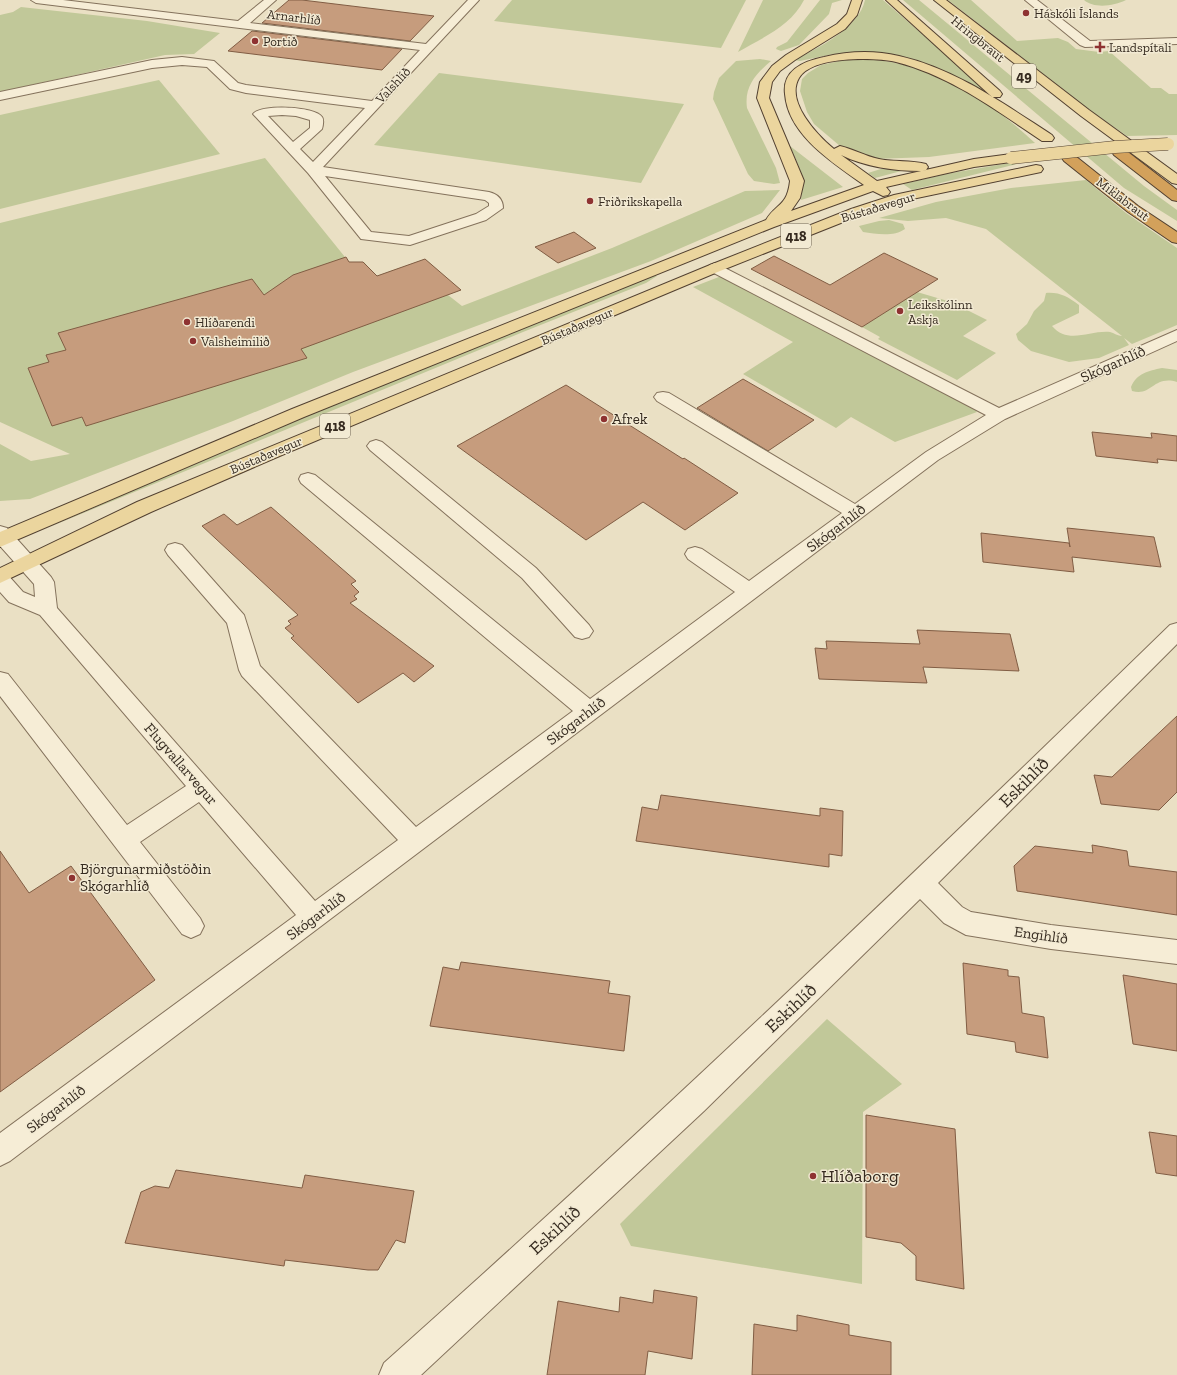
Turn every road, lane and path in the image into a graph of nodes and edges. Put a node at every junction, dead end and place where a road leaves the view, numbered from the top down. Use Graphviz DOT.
graph roads {
  1 [pos="36,0"];
  2 [pos="124,0"];
  3 [pos="271,0"];
  4 [pos="474,0"];
  5 [pos="857,0"];
  6 [pos="890,0"];
  7 [pos="930,0"];
  8 [pos="939,0"];
  9 [pos="1030,0"];
  10 [pos="252,16"];
  11 [pos="242,24"];
  12 [pos="438,38"];
  13 [pos="1177,41"];
  14 [pos="428,48"];
  15 [pos="0,96"];
  16 [pos="375,105"];
  17 [pos="773,121"];
  18 [pos="804,126"];
  19 [pos="1047,138"];
  20 [pos="795,142"];
  21 [pos="1172,144"];
  22 [pos="294,148"];
  23 [pos="1119,152"];
  24 [pos="1177,156"];
  25 [pos="1069,158"];
  26 [pos="974,163"];
  27 [pos="313,170"];
  28 [pos="1177,180"];
  29 [pos="874,186"];
  30 [pos="852,187"];
  31 [pos="1177,197"];
  32 [pos="894,200"];
  33 [pos="877,204"];
  34 [pos="769,224"];
  35 [pos="1177,239"];
  36 [pos="715,268"];
  37 [pos="1177,335"];
  38 [pos="663,398"];
  39 [pos="999,415"];
  40 [pos="376,446"];
  41 [pos="308,479"];
  42 [pos="856,513"];
  43 [pos="1,537"];
  44 [pos="175,550"];
  45 [pos="695,554"];
  46 [pos="27,563"];
  47 [pos="0,576"];
  48 [pos="0,580"];
  49 [pos="750,592"];
  50 [pos="47,610"];
  51 [pos="582,631"];
  52 [pos="1177,631"];
  53 [pos="0,680"];
  54 [pos="589,712"];
  55 [pos="202,788"];
  56 [pos="124,840"];
  57 [pos="414,842"];
  58 [pos="921,883"];
  59 [pos="314,918"];
  60 [pos="192,926"];
  61 [pos="1177,952"];
  62 [pos="0,1151"];
  63 [pos="396,1375"];
  1 -- 11 [label="street, Arnarhlíð"];
  2 -- 10 [label="street, Arnarhlíð"];
  3 -- 10 [label="street"];
  4 -- 12 [label="street, Valshlíð"];
  5 -- 17 [label="main road"];
  6 -- 19 [label="main road, Hringbraut / 49"];
  7 -- 23 [label="main road, Hringbraut / 49"];
  8 -- 28 [label="main road"];
  9 -- 13 [label="street"];
  10 -- 11 [label="street"];
  10 -- 12 [label="street, Arnarhlíð"];
  11 -- 14 [label="street, Arnarhlíð"];
  12 -- 14 [label="street, Valshlíð"];
  14 -- 16 [label="street, Valshlíð"];
  15 -- 16 [label="street"];
  16 -- 27 [label="street, Valshlíð"];
  17 -- 20 [label="main road"];
  17 -- 34 [label="main road"];
  18 -- 19 [label="main road"];
  18 -- 26 [label="main road"];
  18 -- 29 [label="main road"];
  19 -- 25 [label="main road, Hringbraut / 49"];
  21 -- 26 [label="main road, Bústaðavegur / 418, bridge"];
  22 -- 27 [label="street"];
  23 -- 31 [label="highway, 49"];
  24 -- 32 [label="main road, Bústaðavegur / 418"];
  25 -- 35 [label="highway, Miklabraut / 49"];
  26 -- 29 [label="main road, Bústaðavegur / 418"];
  27 -- 27 [label="street"];
  29 -- 30 [label="main road, Bústaðavegur / 418"];
  29 -- 32 [label="main road"];
  30 -- 33 [label="main road"];
  30 -- 34 [label="main road, Bústaðavegur / 418"];
  32 -- 33 [label="main road, Bústaðavegur / 418"];
  33 -- 36 [label="main road, Bústaðavegur / 418"];
  34 -- 43 [label="main road, Bústaðavegur / 418"];
  36 -- 39 [label="street"];
  36 -- 46 [label="main road, Bústaðavegur / 418"];
  37 -- 39 [label="street, Skógarhlíð"];
  38 -- 42 [label="street"];
  39 -- 42 [label="street, Skógarhlíð"];
  40 -- 51 [label="street"];
  41 -- 54 [label="street"];
  42 -- 49 [label="street, Skógarhlíð"];
  43 -- 46 [label="street"];
  44 -- 57 [label="street"];
  45 -- 49 [label="street"];
  46 -- 47 [label="main road, Bústaðavegur / 418"];
  46 -- 50 [label="street"];
  48 -- 50 [label="street, Flugvallarvegur"];
  49 -- 54 [label="street, Skógarhlíð"];
  50 -- 55 [label="street, Flugvallarvegur"];
  52 -- 58 [label="street, Eskihlíð"];
  53 -- 56 [label="street"];
  54 -- 57 [label="street, Skógarhlíð"];
  55 -- 56 [label="street"];
  55 -- 59 [label="street, Flugvallarvegur"];
  56 -- 60 [label="street"];
  57 -- 59 [label="street, Skógarhlíð"];
  58 -- 61 [label="street, Engihlíð"];
  58 -- 63 [label="street, Eskihlíð"];
  59 -- 62 [label="street, Skógarhlíð"];
}
